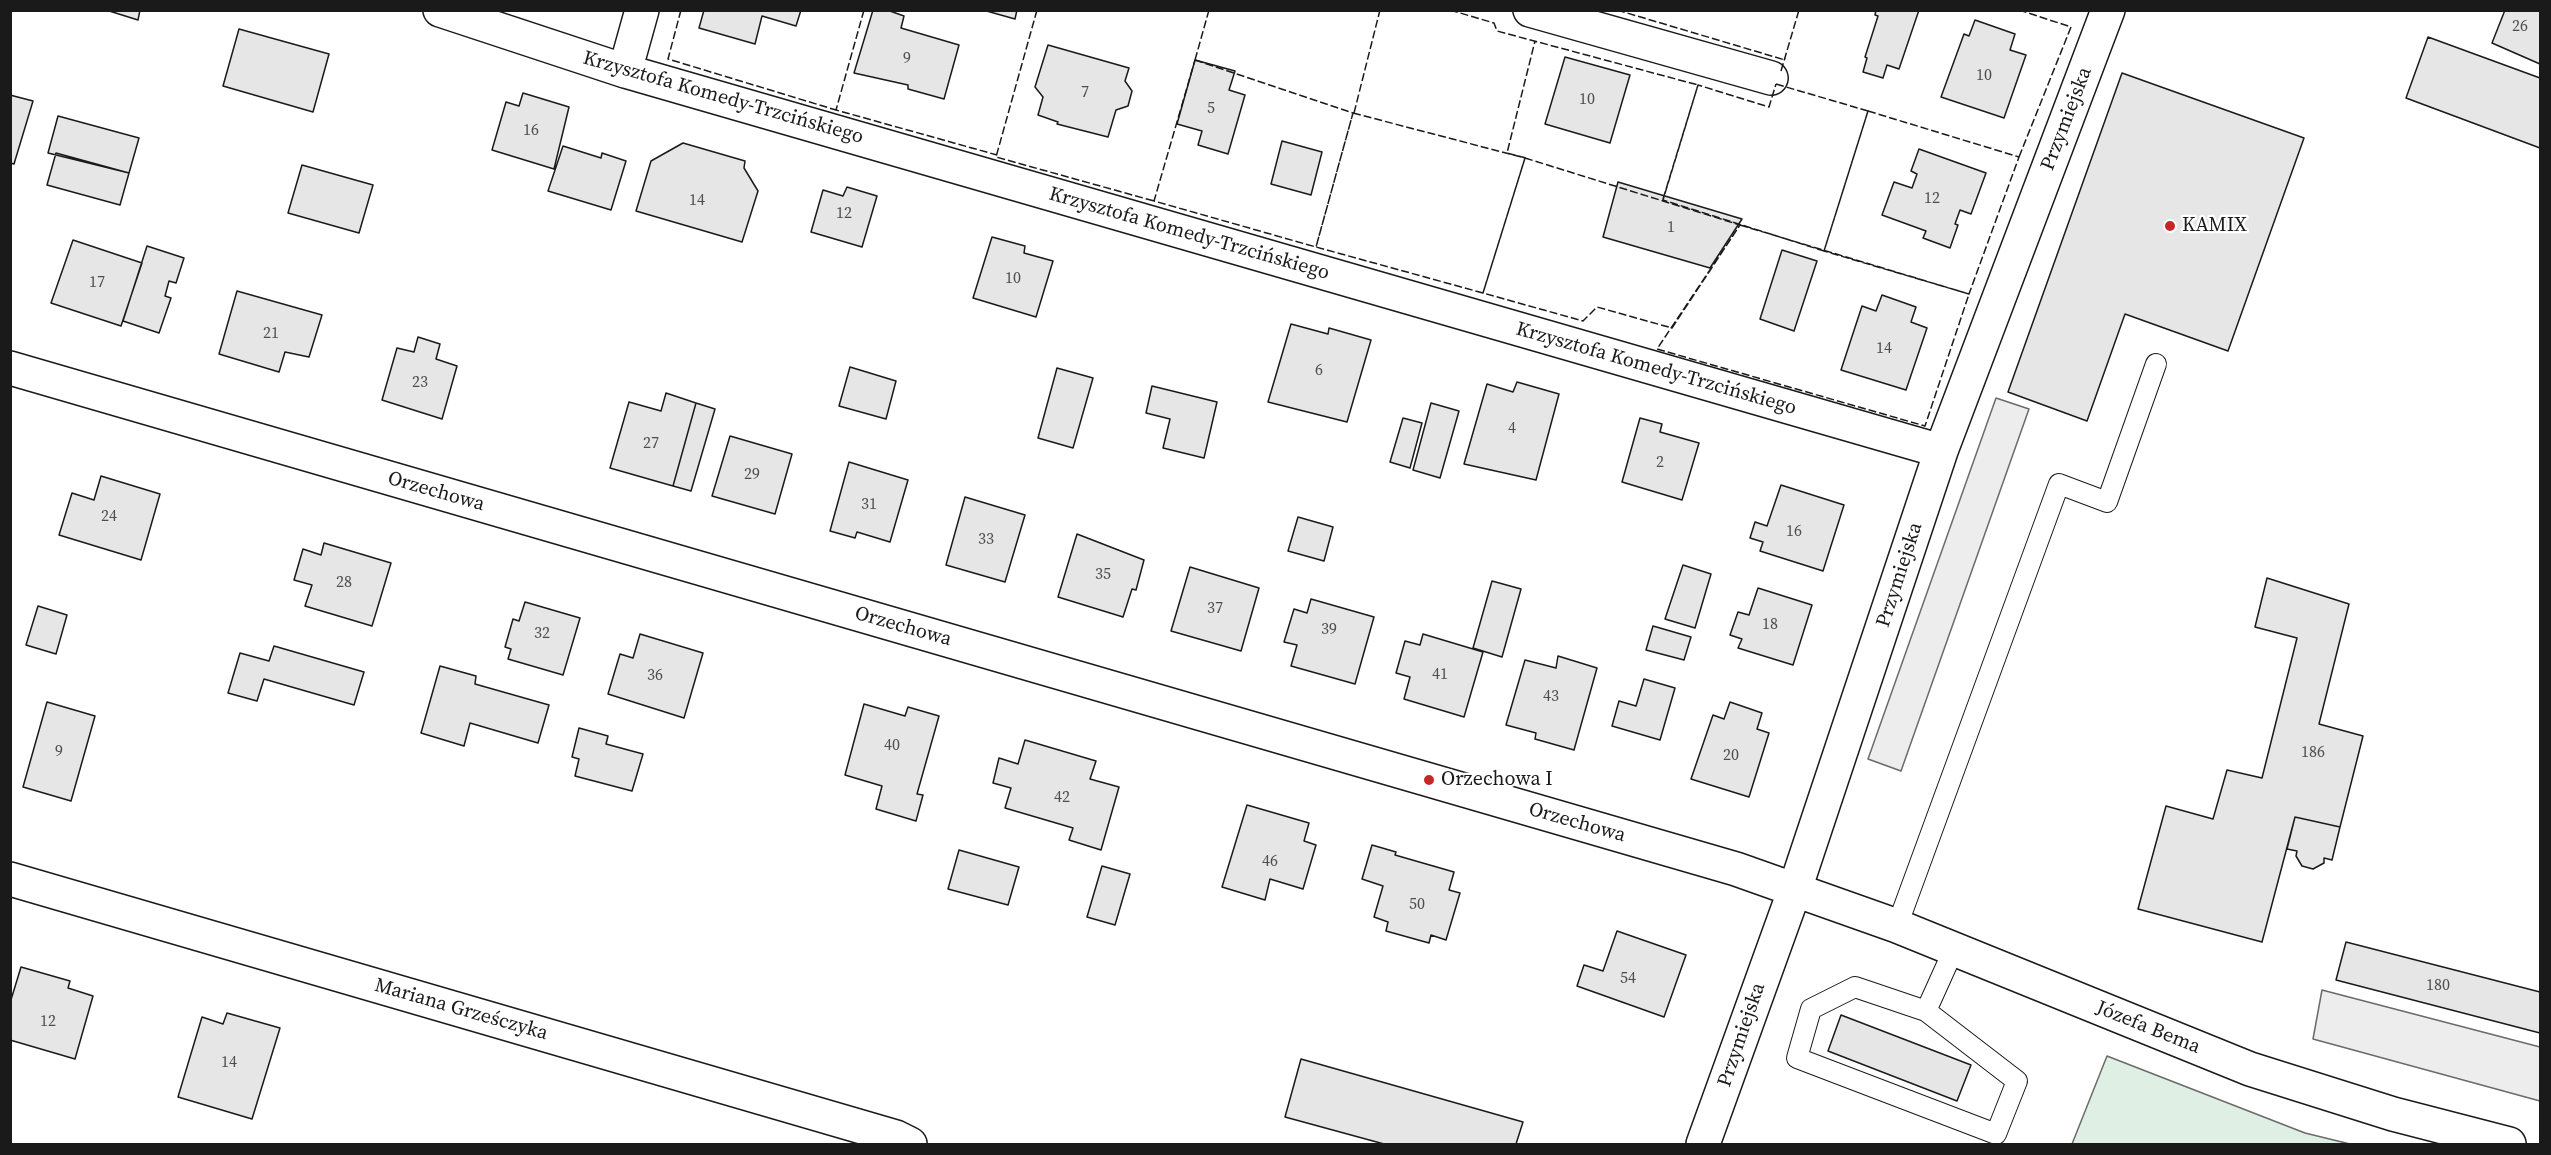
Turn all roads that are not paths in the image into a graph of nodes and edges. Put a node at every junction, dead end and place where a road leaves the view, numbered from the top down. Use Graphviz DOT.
graph roads {
  1 [pos="440,10"];
  2 [pos="642,10"];
  3 [pos="1530,10"];
  4 [pos="2108,10"];
  5 [pos="625,71"];
  6 [pos="1771,78"];
  7 [pos="2156,364"];
  8 [pos="10,368"];
  9 [pos="1941,451"];
  10 [pos="10,879"];
  11 [pos="1795,889"];
  12 [pos="1897,926"];
  13 [pos="1954,949"];
  14 [pos="1926,1011"];
  15 [pos="910,1144"];
  16 [pos="1703,1144"];
  17 [pos="2509,1144"];
  1 -- 5 [label="street, Krzysztofa Komedy-Trzcińskiego"];
  2 -- 5 [label="street"];
  3 -- 6 [label="street"];
  4 -- 9 [label="street, Przymiejska"];
  5 -- 9 [label="street, Krzysztofa Komedy-Trzcińskiego"];
  7 -- 12 [label="lane"];
  8 -- 11 [label="street, Orzechowa"];
  9 -- 11 [label="street, Przymiejska"];
  10 -- 15 [label="street, Mariana Grześczyka"];
  11 -- 12 [label="street, Józefa Bema"];
  11 -- 16 [label="street, Przymiejska"];
  12 -- 13 [label="street, Józefa Bema"];
  13 -- 14 [label="lane"];
  13 -- 17 [label="street, Józefa Bema"];
  14 -- 14 [label="lane"];
}
